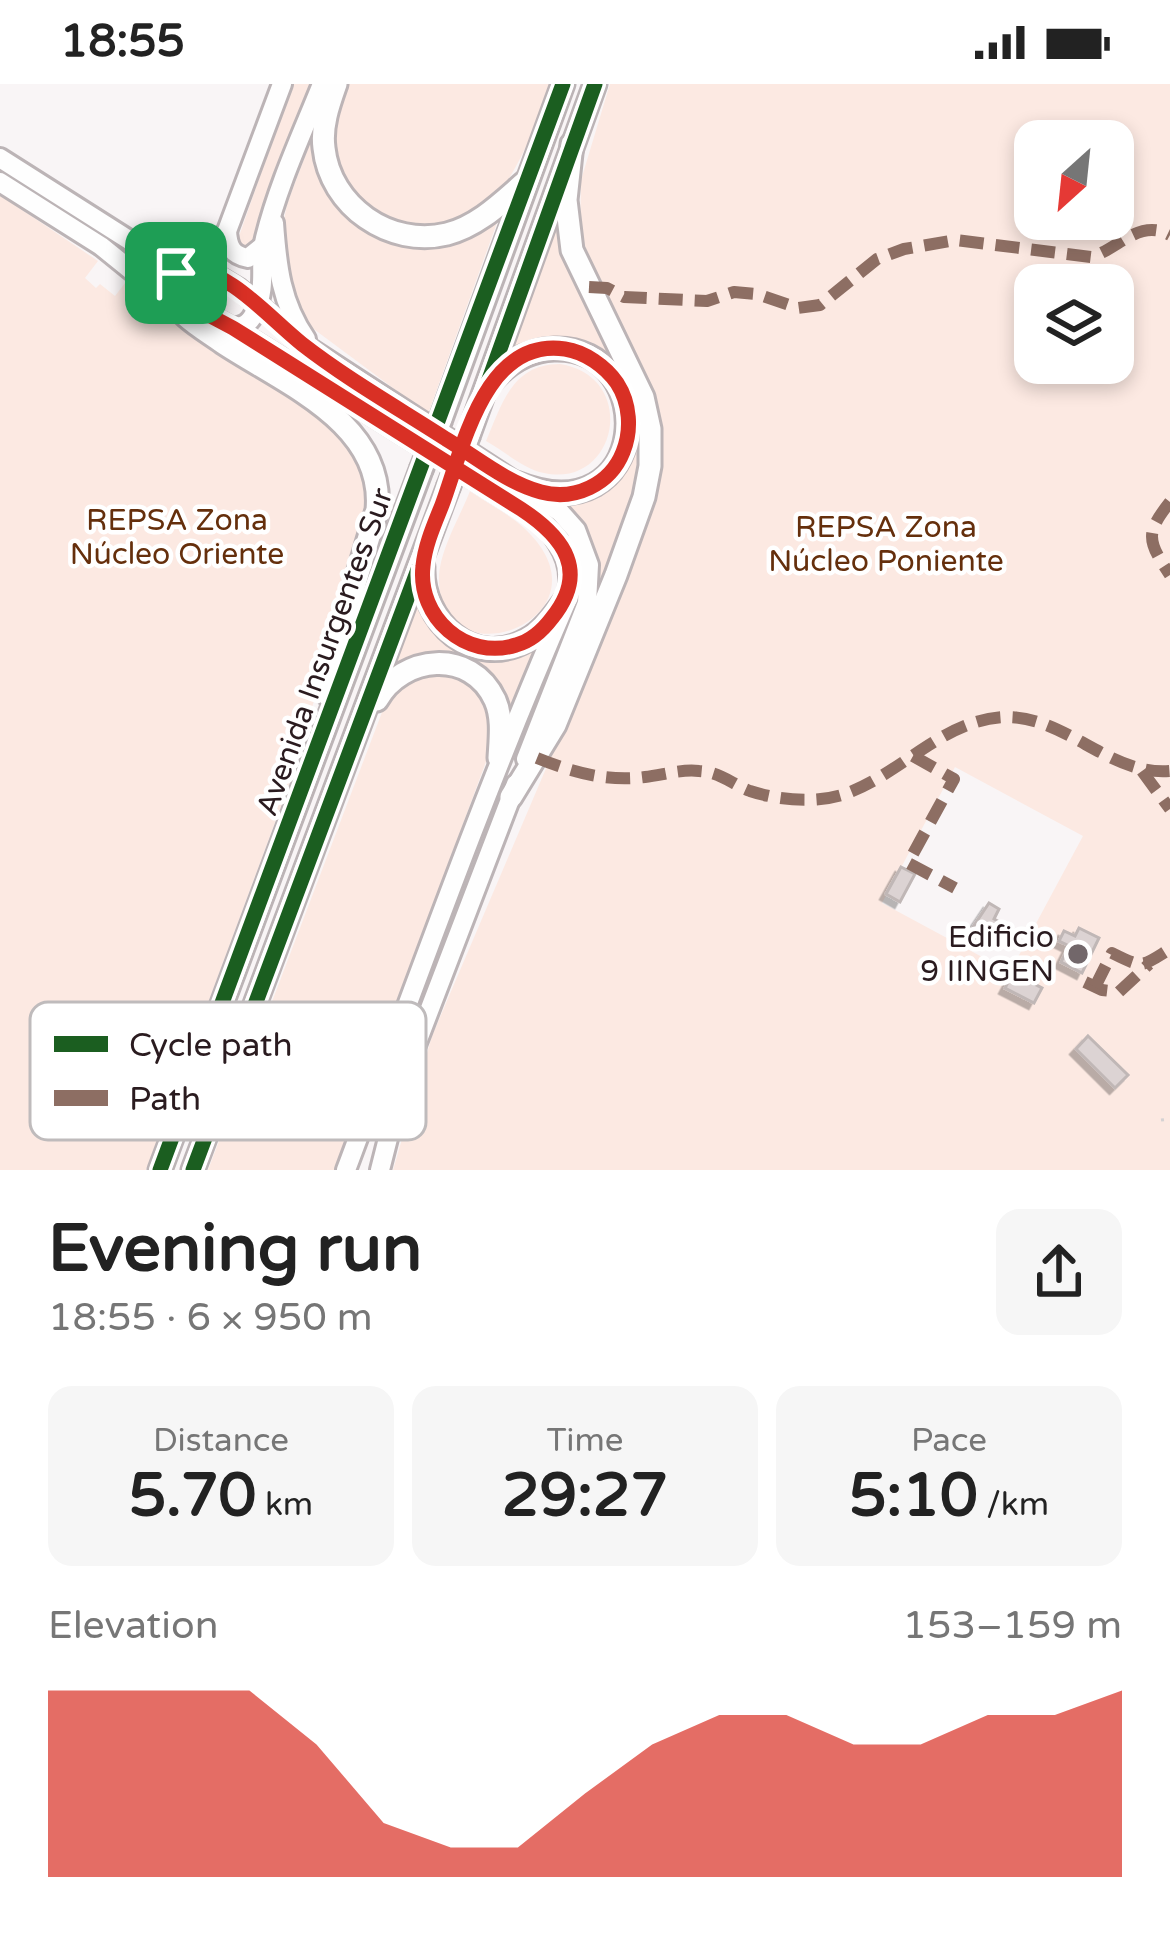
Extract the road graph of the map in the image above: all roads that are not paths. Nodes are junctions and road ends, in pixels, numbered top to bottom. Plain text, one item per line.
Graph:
1 (282, 84) edge
2 (322, 84) edge
3 (336, 84) edge
4 (563, 84) edge
5 (595, 84) edge
6 (572, 145) junction
7 (0, 158) edge
8 (528, 179) junction
9 (0, 182) edge
10 (273, 208) junction
11 (227, 231) junction
12 (263, 246) junction
13 (183, 265) junction
14 (169, 294) junction
15 (257, 305) junction
16 (233, 328) junction
17 (331, 363) junction
18 (486, 388) junction
19 (516, 483) junction
20 (427, 545) junction
21 (567, 598) junction
22 (330, 715) junction
23 (348, 753) junction
24 (499, 758) junction
25 (511, 797) junction
26 (223, 1002) edge
27 (255, 1002) edge
28 (410, 1002) edge
29 (426, 1021) edge
30 (171, 1140) edge
31 (204, 1140) edge
32 (357, 1140) edge
33 (388, 1140) edge
34 (160, 1170) edge
35 (193, 1170) edge
36 (346, 1170) edge
37 (380, 1170) edge

1 - 11 street
2 - 10 street
3 - 8 main road
4 - 8 main road, Avenida Insurgentes Sur
5 - 6 main road, Avenida Insurgentes Sur
6 - 18 main road, Avenida Insurgentes Sur
6 - 25 main road
7 - 13 street
8 - 22 main road, Avenida Insurgentes Sur, bridge
9 - 14 street
10 - 12 street
10 - 17 street
11 - 12 street
11 - 13 street
12 - 15 street
13 - 14 street
13 - 15 street
14 - 16 street
14 - 22 main road
15 - 16 street
15 - 17 street
16 - 21 street
17 - 19 street
18 - 19 main road
18 - 20 main road, Avenida Insurgentes Sur, bridge
19 - 25 street
20 - 21 main road
20 - 23 main road, Avenida Insurgentes Sur
21 - 24 street
22 - 26 main road, Avenida Insurgentes Sur
23 - 24 main road
23 - 27 main road, Avenida Insurgentes Sur
24 - 28 street
25 - 29 street
30 - 34 main road, Avenida Insurgentes Sur
31 - 35 main road, Avenida Insurgentes Sur
32 - 36 street
33 - 37 street

